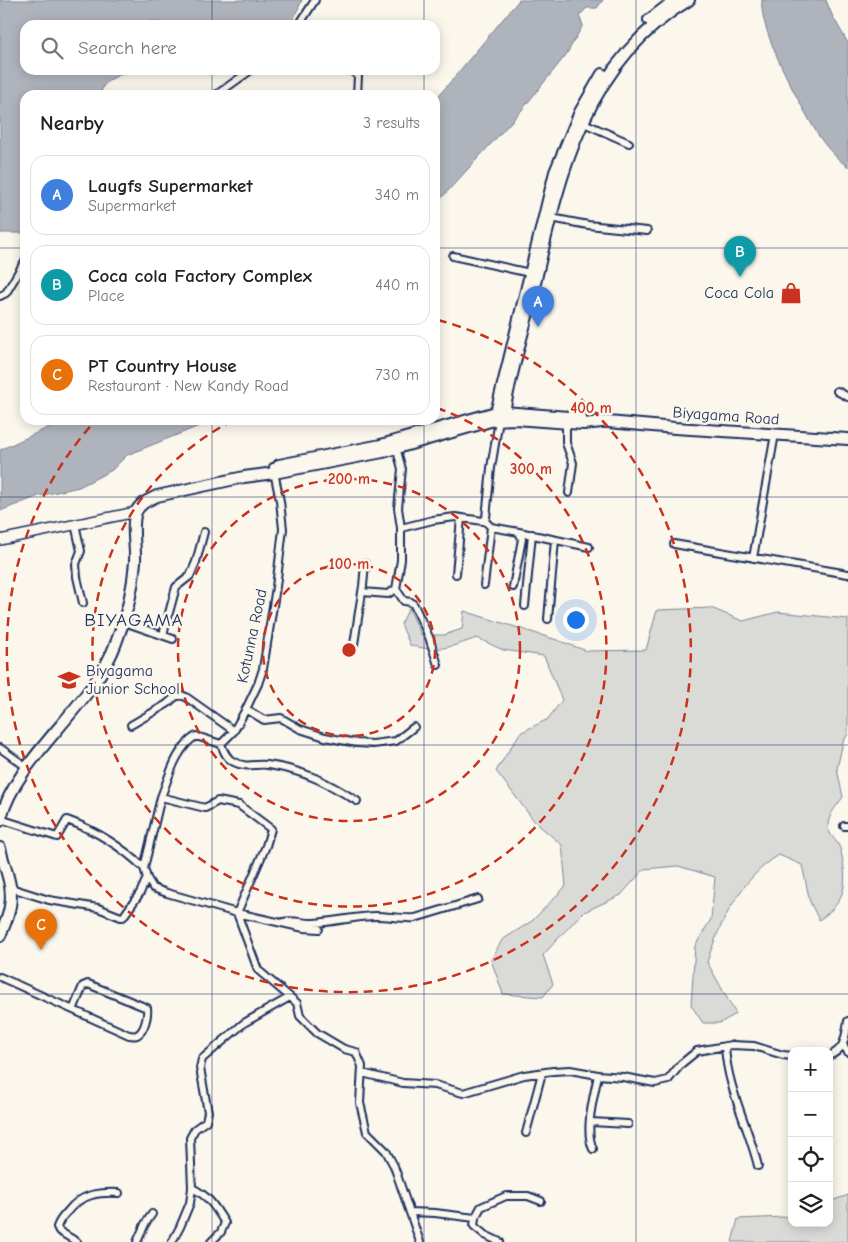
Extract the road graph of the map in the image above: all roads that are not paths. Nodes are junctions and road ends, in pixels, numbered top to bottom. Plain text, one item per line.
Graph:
1 (314, 0) edge
2 (674, 0) edge
3 (689, 0) edge
4 (304, 20) edge
5 (244, 75) edge
6 (357, 75) edge
7 (223, 90) edge
8 (357, 90) edge
9 (580, 121) junction
10 (629, 143) dead end
11 (551, 218) junction
12 (647, 231) dead end
13 (453, 256) dead end
14 (20, 269) edge
15 (533, 274) junction
16 (0, 296) edge
17 (837, 391) dead end
18 (848, 397) edge
19 (499, 417) junction
20 (602, 422) junction
21 (566, 424) junction
22 (775, 434) junction
23 (848, 439) edge
24 (396, 445) junction
25 (274, 470) junction
26 (569, 493) dead end
27 (136, 512) junction
28 (461, 518) junction
29 (484, 520) junction
30 (75, 524) junction
31 (401, 528) junction
32 (491, 528) junction
33 (204, 532) dead end
34 (519, 532) junction
35 (532, 534) junction
36 (0, 540) edge
37 (556, 540) junction
38 (674, 544) dead end
39 (589, 547) dead end
40 (753, 558) junction
41 (365, 564) dead end
42 (456, 574) dead end
43 (848, 574) edge
44 (484, 585) dead end
45 (513, 587) dead end
46 (396, 589) junction
47 (362, 592) junction
48 (83, 603) dead end
49 (525, 606) dead end
50 (548, 618) dead end
51 (124, 622) junction
52 (163, 635) junction
53 (173, 639) dead end
54 (354, 644) dead end
55 (438, 665) dead end
56 (246, 709) junction
57 (131, 725) dead end
58 (414, 727) dead end
59 (234, 731) junction
60 (221, 744) junction
61 (0, 748) edge
62 (28, 768) junction
63 (161, 797) junction
64 (358, 801) dead end
65 (0, 820) edge
66 (0, 848) edge
67 (144, 868) junction
68 (147, 878) junction
69 (11, 888) junction
70 (478, 899) dead end
71 (237, 913) junction
72 (282, 923) junction
73 (319, 929) dead end
74 (0, 936) edge
75 (0, 977) edge
76 (290, 998) junction
77 (73, 1010) junction
78 (848, 1021) edge
79 (847, 1037) edge
80 (843, 1045) junction
81 (725, 1046) junction
82 (848, 1052) edge
83 (833, 1054) edge
84 (788, 1056) edge
85 (362, 1073) junction
86 (542, 1073) junction
87 (598, 1075) junction
88 (591, 1122) junction
89 (628, 1124) dead end
90 (526, 1133) dead end
91 (593, 1149) dead end
92 (758, 1166) dead end
93 (192, 1188) junction
94 (119, 1193) dead end
95 (541, 1201) dead end
96 (410, 1212) junction
97 (152, 1214) dead end
98 (474, 1218) junction
99 (78, 1242) edge
100 (137, 1242) edge
101 (172, 1242) edge
102 (211, 1242) edge
103 (420, 1242) edge
104 (500, 1242) edge

1 - 4 street
2 - 9 main road
3 - 9 main road
5 - 7 street
6 - 8 street
9 - 10 street
9 - 11 main road
9 - 15 main road
11 - 12 street
11 - 15 main road
13 - 15 street
14 - 16 street
15 - 19 main road
17 - 18 street
19 - 20 main road, Biyagama Road
19 - 21 main road, Biyagama Road
19 - 24 main road
19 - 29 street
20 - 21 main road, Biyagama Road
20 - 22 main road, Biyagama Road
21 - 26 street
22 - 23 main road, Biyagama Road
22 - 40 street
24 - 25 main road
24 - 31 street
25 - 27 main road
25 - 56 street, Kotunna Road
27 - 30 main road
27 - 51 main road
28 - 29 street
28 - 31 street
28 - 42 street
29 - 32 street
30 - 36 main road
30 - 48 street
31 - 46 street
32 - 34 street
32 - 44 street
33 - 52 street
34 - 35 street
34 - 45 street
35 - 37 street
35 - 49 street
37 - 39 street
37 - 50 street
38 - 40 street
40 - 43 street
41 - 47 street
46 - 47 street
46 - 55 street
47 - 54 street
51 - 52 street
51 - 62 main road
52 - 53 street
56 - 58 street
56 - 59 street, Kotunna Road
57 - 59 street
59 - 60 street, Kotunna Road
60 - 63 street
60 - 64 street
61 - 62 street
62 - 65 main road
63 - 67 street
63 - 71 street
65 - 67 street
66 - 69 main road
67 - 68 street
68 - 69 street
68 - 71 street
69 - 74 main road
70 - 72 street
71 - 72 street
71 - 76 street
72 - 73 street
75 - 77 street
76 - 85 street
76 - 93 street
77 - 77 street
78 - 79 street
79 - 80 street
80 - 82 street
80 - 83 street
81 - 84 street
81 - 87 street
81 - 92 street
85 - 86 street
85 - 96 street
86 - 87 street
86 - 90 street
87 - 88 street
88 - 89 street
88 - 91 street
93 - 101 street
93 - 102 street
94 - 99 street
95 - 98 street
96 - 98 street
96 - 103 street
97 - 100 street
98 - 104 street

